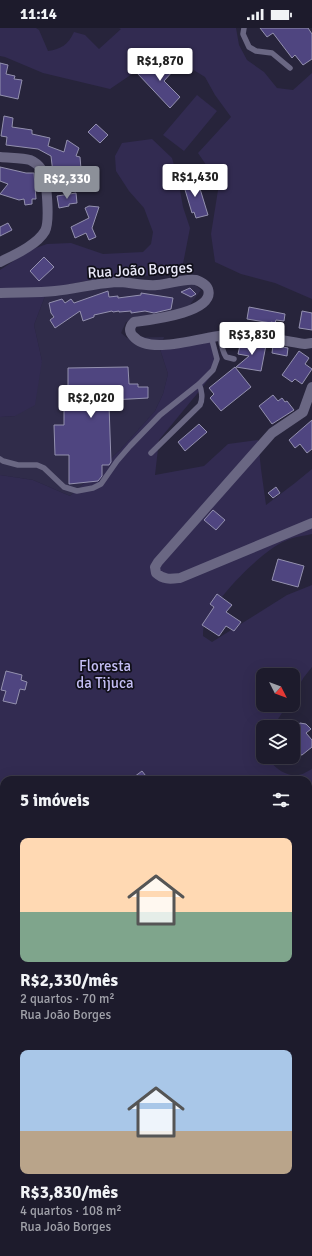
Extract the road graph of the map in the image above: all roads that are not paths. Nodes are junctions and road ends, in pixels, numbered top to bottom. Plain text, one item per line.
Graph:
1 (244, 28) edge
2 (290, 68) dead end
3 (0, 157) edge
4 (0, 262) edge
5 (0, 293) edge
6 (216, 336) junction
7 (312, 343) edge
8 (234, 358) dead end
9 (199, 384) junction
10 (312, 387) edge
11 (151, 453) dead end
12 (0, 459) edge
13 (312, 523) edge

1 - 2 lane
3 - 4 street
5 - 6 street, Rua João Borges
6 - 7 street, Rua João Borges
6 - 8 lane
6 - 9 lane
9 - 11 lane
9 - 12 lane
10 - 13 street

